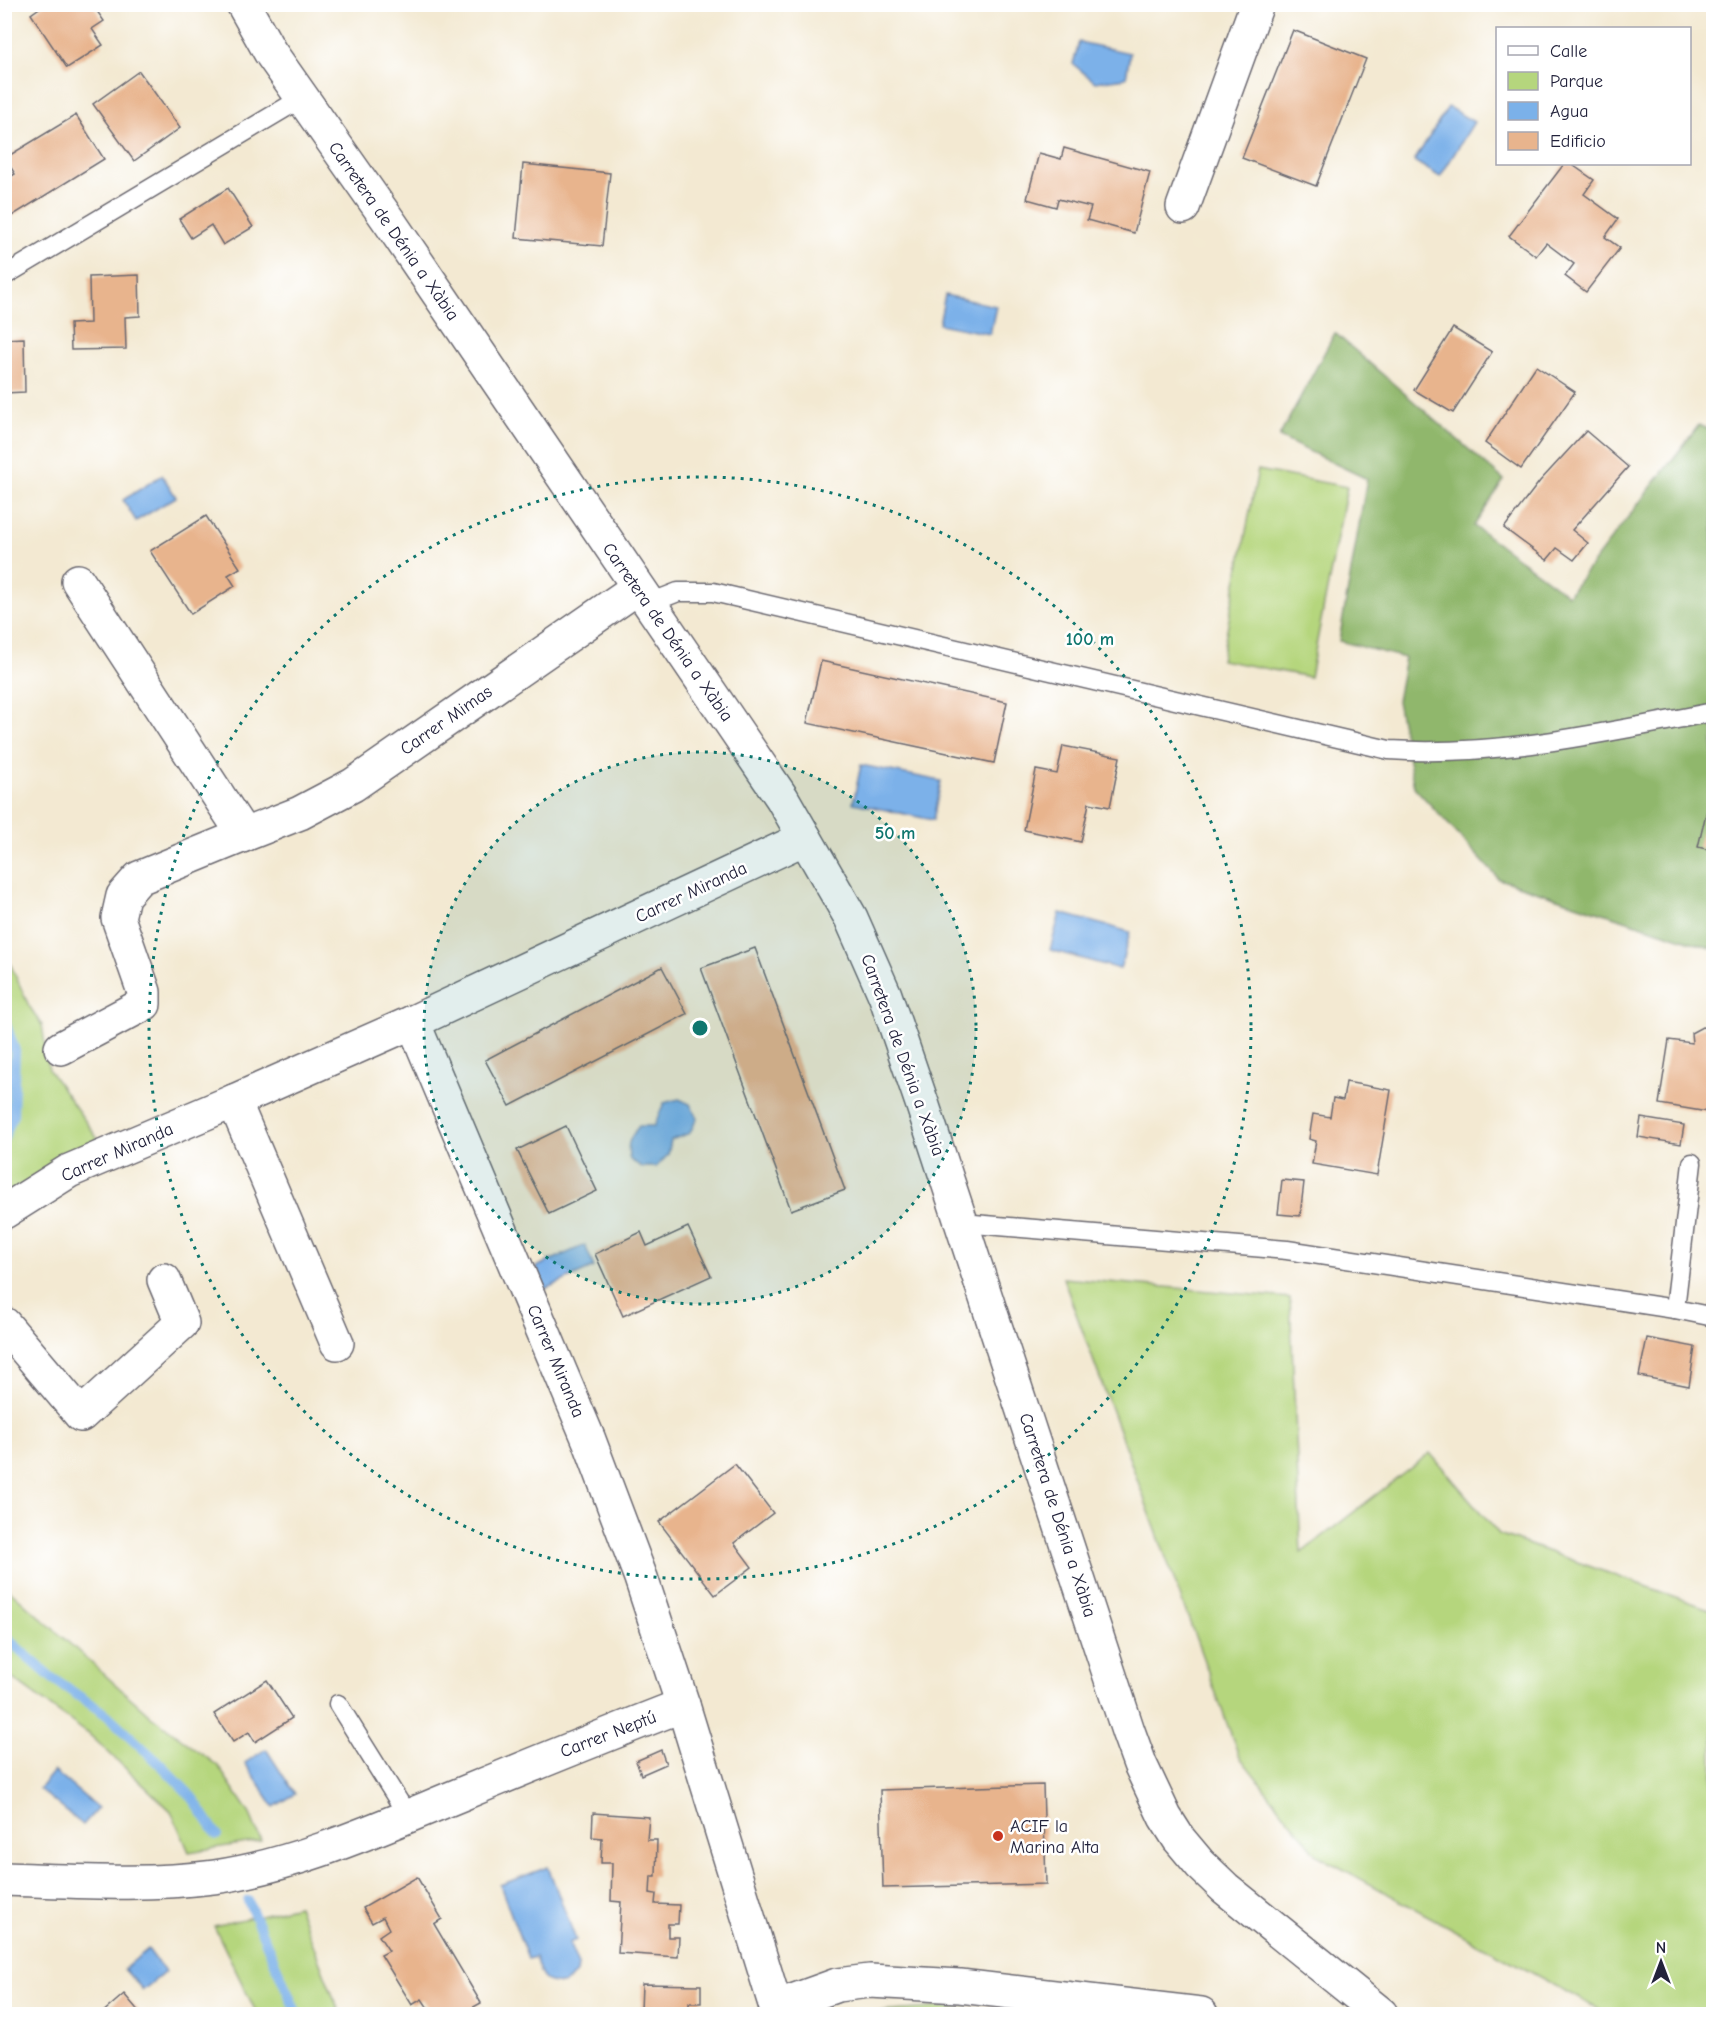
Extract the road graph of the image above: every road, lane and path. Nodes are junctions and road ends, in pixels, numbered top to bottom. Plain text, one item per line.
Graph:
1 (243, 4) edge
2 (1257, 4) edge
3 (302, 98) junction
4 (1183, 207) dead end
5 (4, 276) edge
6 (78, 580) dead end
7 (644, 596) junction
8 (1713, 712) edge
9 (244, 835) junction
10 (805, 838) junction
11 (413, 1022) junction
12 (62, 1047) dead end
13 (234, 1101) junction
14 (1692, 1163) dead end
15 (4, 1212) edge
16 (962, 1222) junction
17 (164, 1280) dead end
18 (1675, 1309) junction
19 (1713, 1317) edge
20 (4, 1324) edge
21 (337, 1343) dead end
22 (338, 1704) dead end
23 (683, 1705) junction
24 (408, 1816) junction
25 (4, 1879) edge
26 (777, 2011) edge
27 (1201, 2014) edge
28 (1381, 2014) edge

1 - 3 street, Carretera de Dénia a Xàbia
2 - 4 street
3 - 5 lane
3 - 7 street, Carretera de Dénia a Xàbia
6 - 9 street
7 - 8 lane
7 - 9 street, Carrer Mimas
7 - 10 street, Carretera de Dénia a Xàbia
9 - 12 street, Carrer Mimas
10 - 11 street, Carrer Miranda
10 - 16 street, Carretera de Dénia a Xàbia
11 - 13 street, Carrer Miranda
11 - 23 street, Carrer Miranda
13 - 15 street, Carrer Miranda
13 - 21 street
14 - 18 lane
16 - 18 lane
16 - 28 street, Carretera de Dénia a Xàbia
17 - 20 street
18 - 19 lane
22 - 24 lane
23 - 24 street, Carrer Neptú
23 - 26 street
24 - 25 street, Carrer Neptú
26 - 27 street

